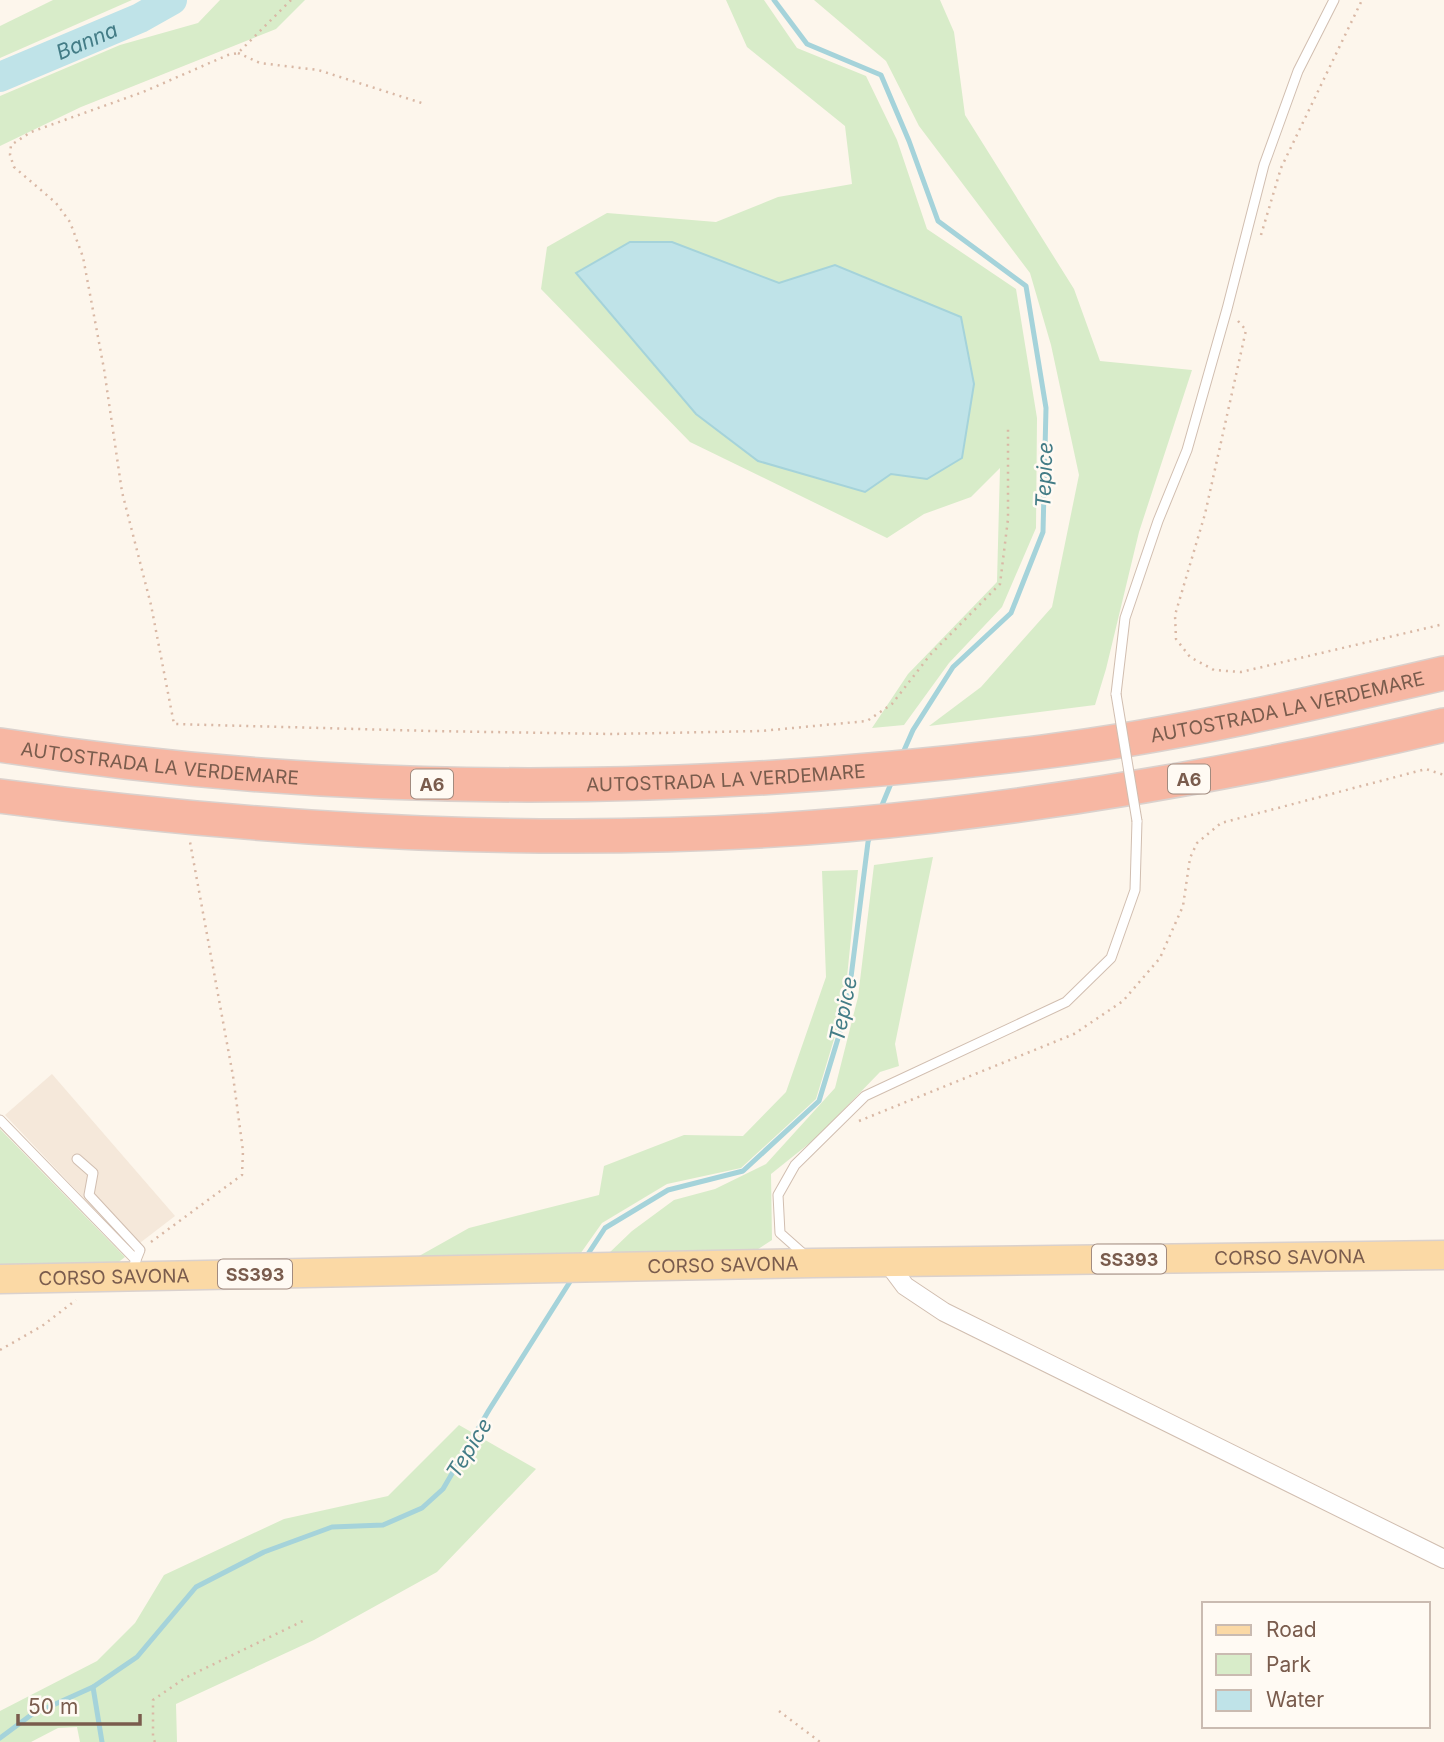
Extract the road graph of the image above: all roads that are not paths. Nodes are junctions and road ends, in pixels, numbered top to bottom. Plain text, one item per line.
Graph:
1 (1334, 0) edge
2 (1444, 673) edge
3 (1444, 725) edge
4 (0, 745) edge
5 (0, 796) edge
6 (0, 1120) edge
7 (78, 1159) dead end
8 (1444, 1255) edge
9 (135, 1262) junction
10 (887, 1262) junction
11 (814, 1263) junction
12 (0, 1279) edge
13 (1444, 1559) edge

1 - 11 lane, bridge
2 - 4 highway, AUTOSTRADA LA VERDEMARE / A6
3 - 5 highway, A6
6 - 9 lane
7 - 9 lane
8 - 10 main road, CORSO SAVONA / SS393
9 - 11 main road, CORSO SAVONA / SS393
9 - 12 main road, CORSO SAVONA / SS393
10 - 11 main road, CORSO SAVONA / SS393
10 - 13 street

